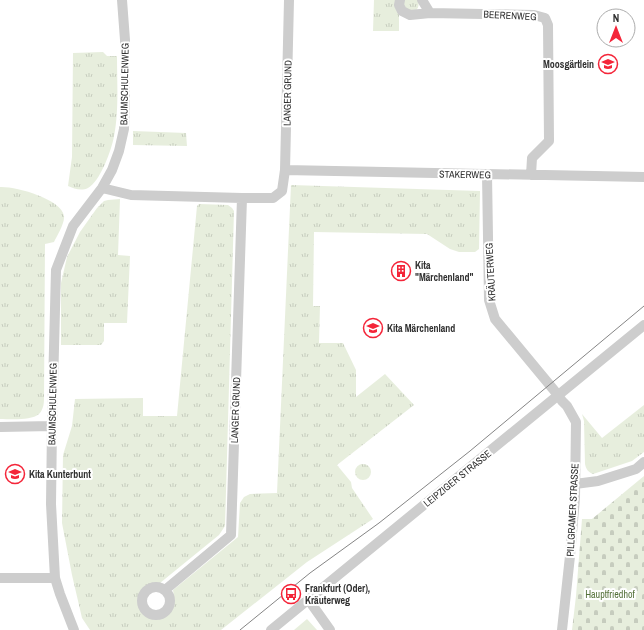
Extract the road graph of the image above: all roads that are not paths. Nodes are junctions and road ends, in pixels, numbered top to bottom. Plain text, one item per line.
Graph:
1 (122, 0) edge
2 (289, 0) edge
3 (400, 0) edge
4 (422, 0) edge
5 (430, 13) junction
6 (285, 170) junction
7 (487, 174) junction
8 (531, 175) junction
9 (644, 177) edge
10 (102, 188) junction
11 (242, 198) junction
12 (644, 325) edge
13 (558, 395) junction
14 (52, 426) junction
15 (0, 427) edge
16 (644, 462) edge
17 (574, 484) junction
18 (0, 578) edge
19 (55, 578) junction
20 (164, 590) dead end
21 (308, 600) junction
22 (74, 630) edge
23 (271, 630) edge
24 (330, 630) edge
25 (562, 630) edge

1 - 10 street, BAUMSCHULENWEG
2 - 6 street, LANGER GRUND
3 - 5 street, BEERENWEG
4 - 5 street
5 - 8 street, BEERENWEG
6 - 7 street, STAKERWEG
6 - 11 street, LANGER GRUND
7 - 8 street, STAKERWEG
7 - 13 street, KRÄUTERWEG
8 - 9 street, STAKERWEG
10 - 11 street, LANGER GRUND
10 - 14 street, BAUMSCHULENWEG
11 - 20 street, LANGER GRUND
12 - 13 street, LEIPZIGER STRASSE
13 - 17 street, PILLGRAMER STRASSE
13 - 21 street, LEIPZIGER STRASSE
14 - 15 street
14 - 19 street, BAUMSCHULENWEG
16 - 17 street
17 - 25 street, PILLGRAMER STRASSE
18 - 19 street
19 - 22 street, BAUMSCHULENWEG
21 - 23 street, LEIPZIGER STRASSE
21 - 24 street

